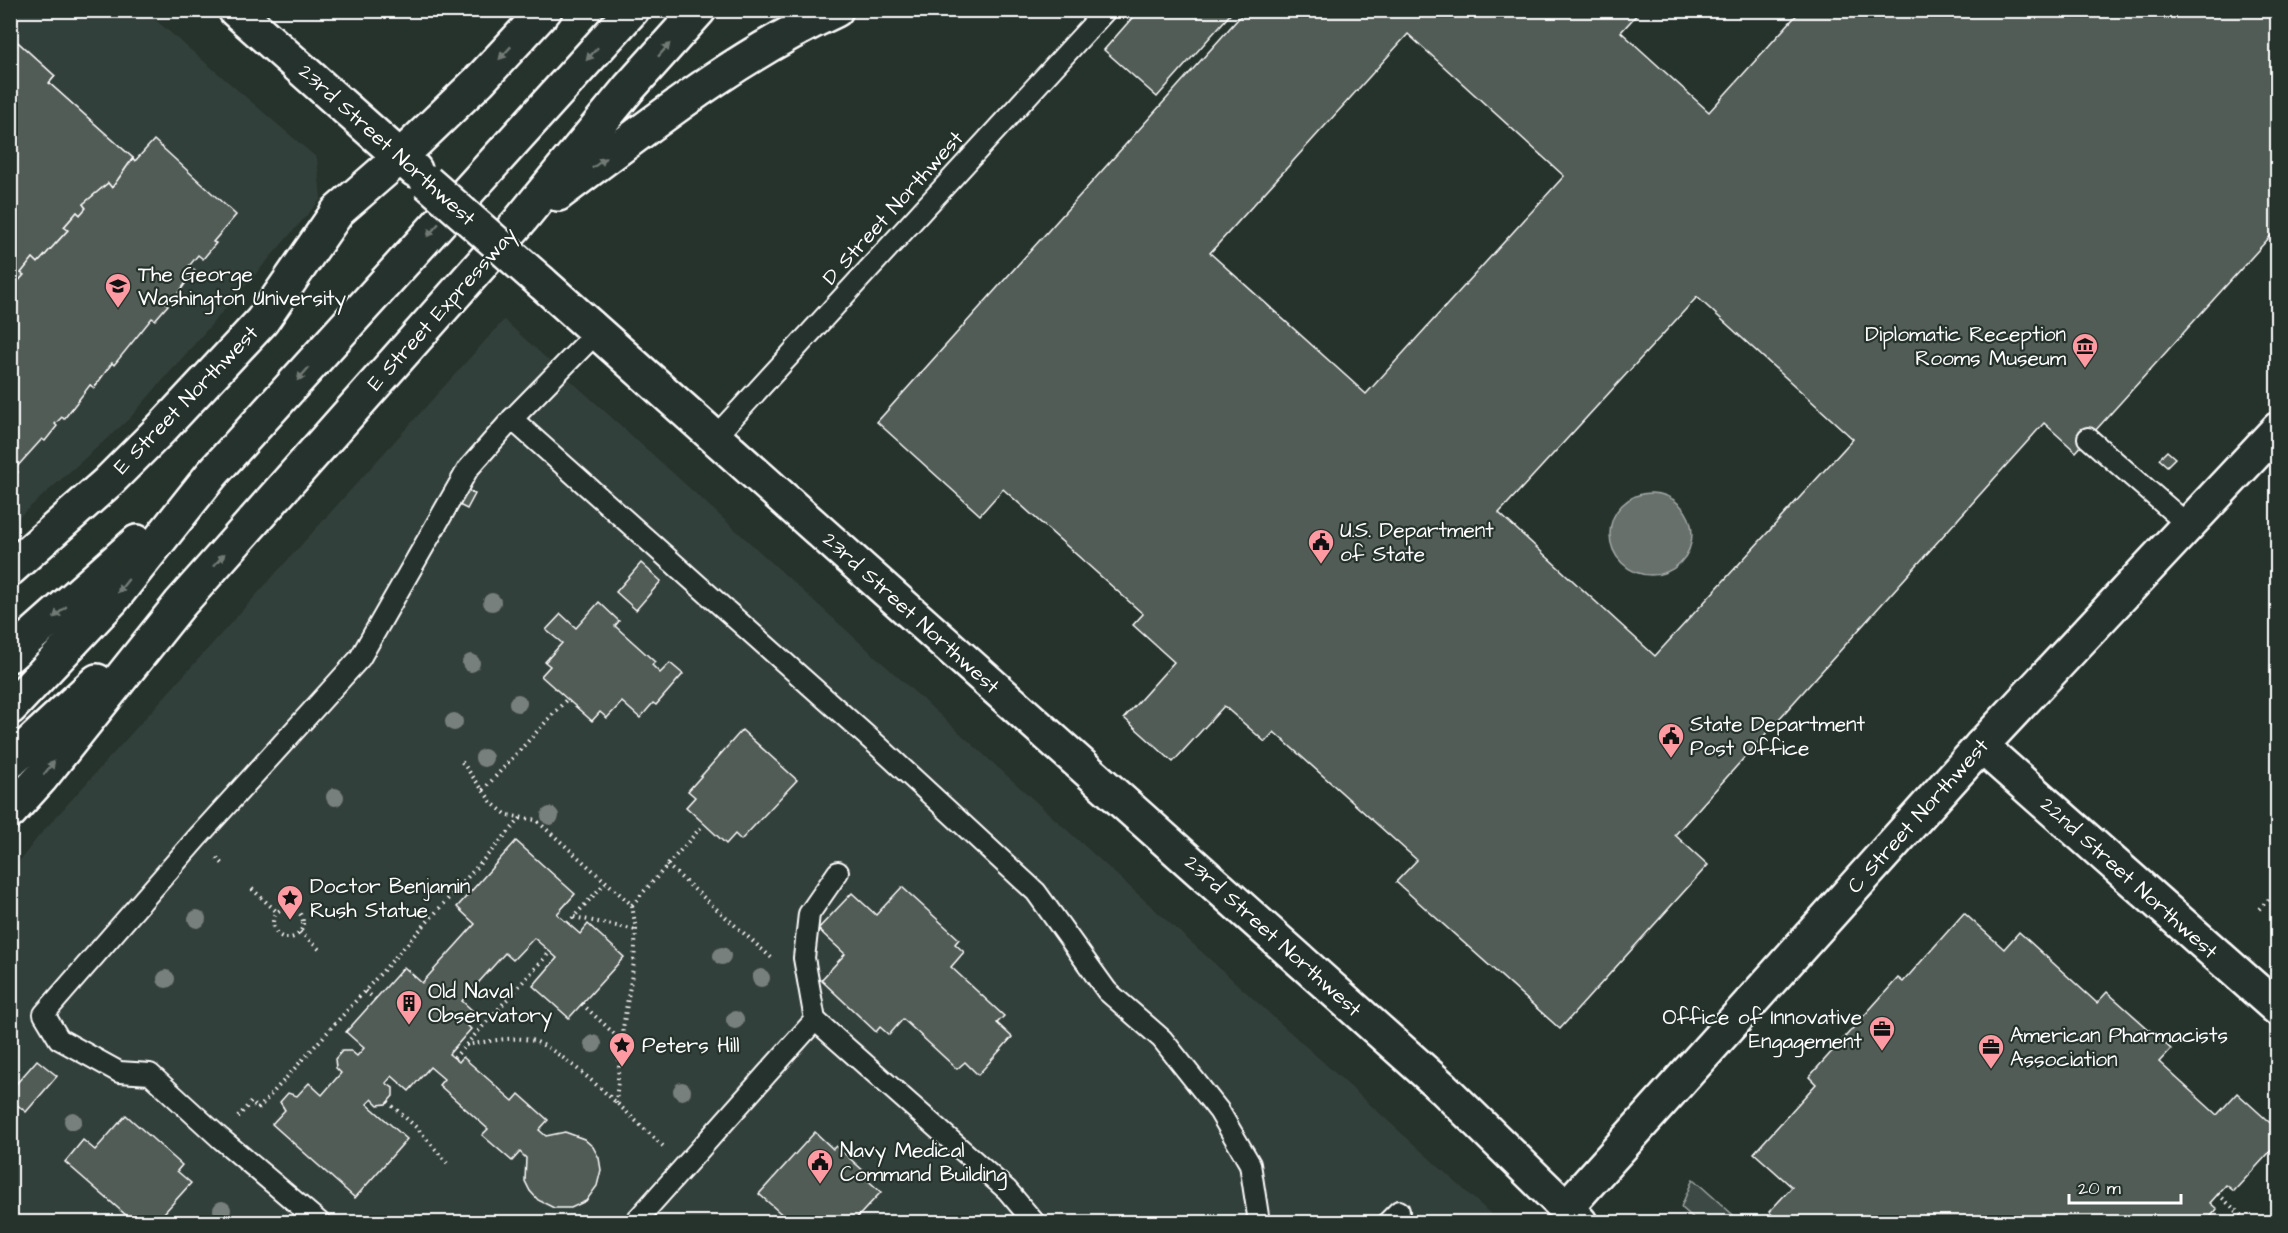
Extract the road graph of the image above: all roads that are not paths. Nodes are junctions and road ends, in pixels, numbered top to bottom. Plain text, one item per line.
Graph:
1 (235, 10) edge
2 (545, 10) edge
3 (632, 10) edge
4 (699, 10) edge
5 (836, 10) edge
6 (1106, 10) edge
7 (400, 157) junction
8 (518, 223) junction
9 (597, 332) junction
10 (512, 419) junction
11 (2277, 429) edge
12 (715, 438) junction
13 (2088, 438) dead end
14 (212, 474) junction
15 (2188, 525) junction
16 (10, 569) edge
17 (180, 604) junction
18 (10, 655) edge
19 (10, 708) edge
20 (1981, 746) junction
21 (10, 762) edge
22 (10, 812) edge
23 (838, 872) dead end
24 (2277, 1009) edge
25 (815, 1020) junction
26 (1572, 1216) edge
27 (319, 1222) edge
28 (635, 1222) edge
29 (1034, 1222) edge
30 (1259, 1222) edge

1 - 7 main road, 23rd Street Northwest
2 -> 7 main road, E Street Northwest
3 -> 14 main road
8 -> 4 main road, E Street Expressway
8 -> 5 main road
6 - 12 lane, D Street Northwest
7 - 9 main road, 23rd Street Northwest, bridge
7 - 16 main road, E Street Northwest
17 -> 8 main road, E Street Expressway
9 - 10 lane
9 - 12 main road, 23rd Street Northwest
10 - 27 lane
10 - 30 lane
11 - 15 main road, C Street Northwest
12 - 26 main road, 23rd Street Northwest
13 - 15 lane
14 -> 18 main road
14 -> 19 main road
15 - 20 main road, C Street Northwest
17 - 21 main road
22 -> 17 main road
20 - 24 main road, 22nd Street Northwest
20 - 26 main road, C Street Northwest
23 - 25 lane
25 - 28 lane
25 - 29 lane

